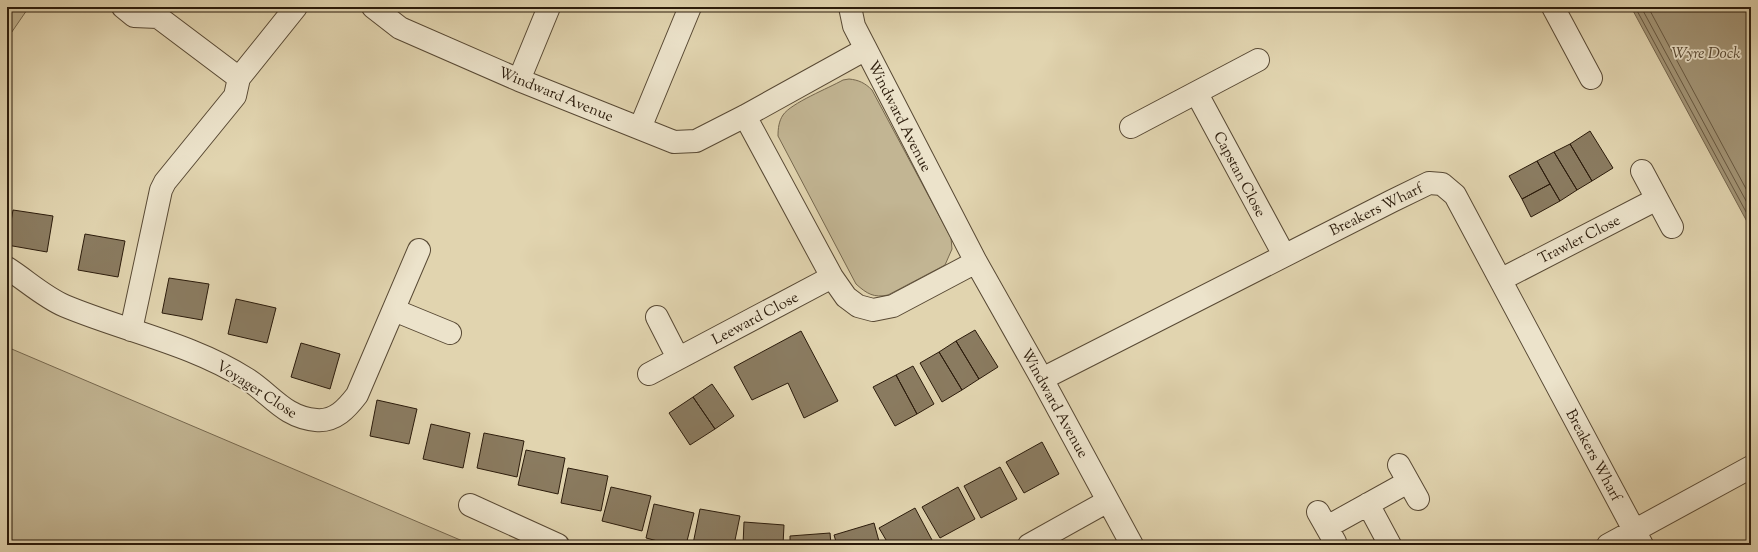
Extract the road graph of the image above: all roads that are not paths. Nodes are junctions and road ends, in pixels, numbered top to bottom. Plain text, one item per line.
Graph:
1 (123, 7) edge
2 (296, 7) edge
3 (373, 7) edge
4 (549, 7) edge
5 (690, 7) edge
6 (850, 7) edge
7 (1553, 7) edge
8 (866, 49) junction
9 (1258, 60) dead end
10 (239, 78) junction
11 (1592, 78) dead end
12 (520, 80) junction
13 (1197, 94) junction
14 (745, 116) junction
15 (1131, 127) dead end
16 (640, 128) junction
17 (1642, 171) dead end
18 (1656, 199) junction
19 (1672, 227) dead end
20 (419, 250) dead end
21 (1284, 255) junction
22 (976, 262) junction
23 (7, 268) edge
24 (832, 277) junction
25 (1502, 279) junction
26 (394, 310) junction
27 (656, 317) dead end
28 (132, 330) junction
29 (450, 333) dead end
30 (678, 358) junction
31 (649, 374) dead end
32 (1042, 379) junction
33 (1751, 467) edge
34 (1408, 482) dead end
35 (1108, 501) junction
36 (1368, 504) junction
37 (470, 505) dead end
38 (1327, 527) dead end
39 (1638, 538) edge
40 (1043, 542) edge
41 (558, 545) edge
42 (1132, 545) edge
43 (1390, 545) edge
44 (1608, 545) edge

1 - 10 street
2 - 10 street
3 - 12 street, Windward Avenue
4 - 12 street
5 - 16 street
6 - 8 street
7 - 11 street
8 - 14 street, Windward Avenue
8 - 22 street, Windward Avenue
9 - 13 street
10 - 28 street
12 - 16 street, Windward Avenue
13 - 15 street
13 - 21 street, Capstan Close
14 - 16 street, Windward Avenue
14 - 24 street
17 - 18 street
18 - 19 street
18 - 25 street, Trawler Close
20 - 26 street, Voyager Close
21 - 25 street, Breakers Wharf
21 - 32 street, Breakers Wharf
22 - 24 street
22 - 32 street, Windward Avenue
23 - 28 street, Voyager Close
24 - 30 street, Leeward Close
25 - 39 street, Breakers Wharf
26 - 28 street, Voyager Close
26 - 29 street
27 - 30 street
30 - 31 street, Leeward Close
32 - 35 street, Windward Avenue
33 - 39 street
34 - 36 street
35 - 40 street
35 - 42 street, Windward Avenue
36 - 38 street
36 - 43 street
37 - 41 street
39 - 44 street

